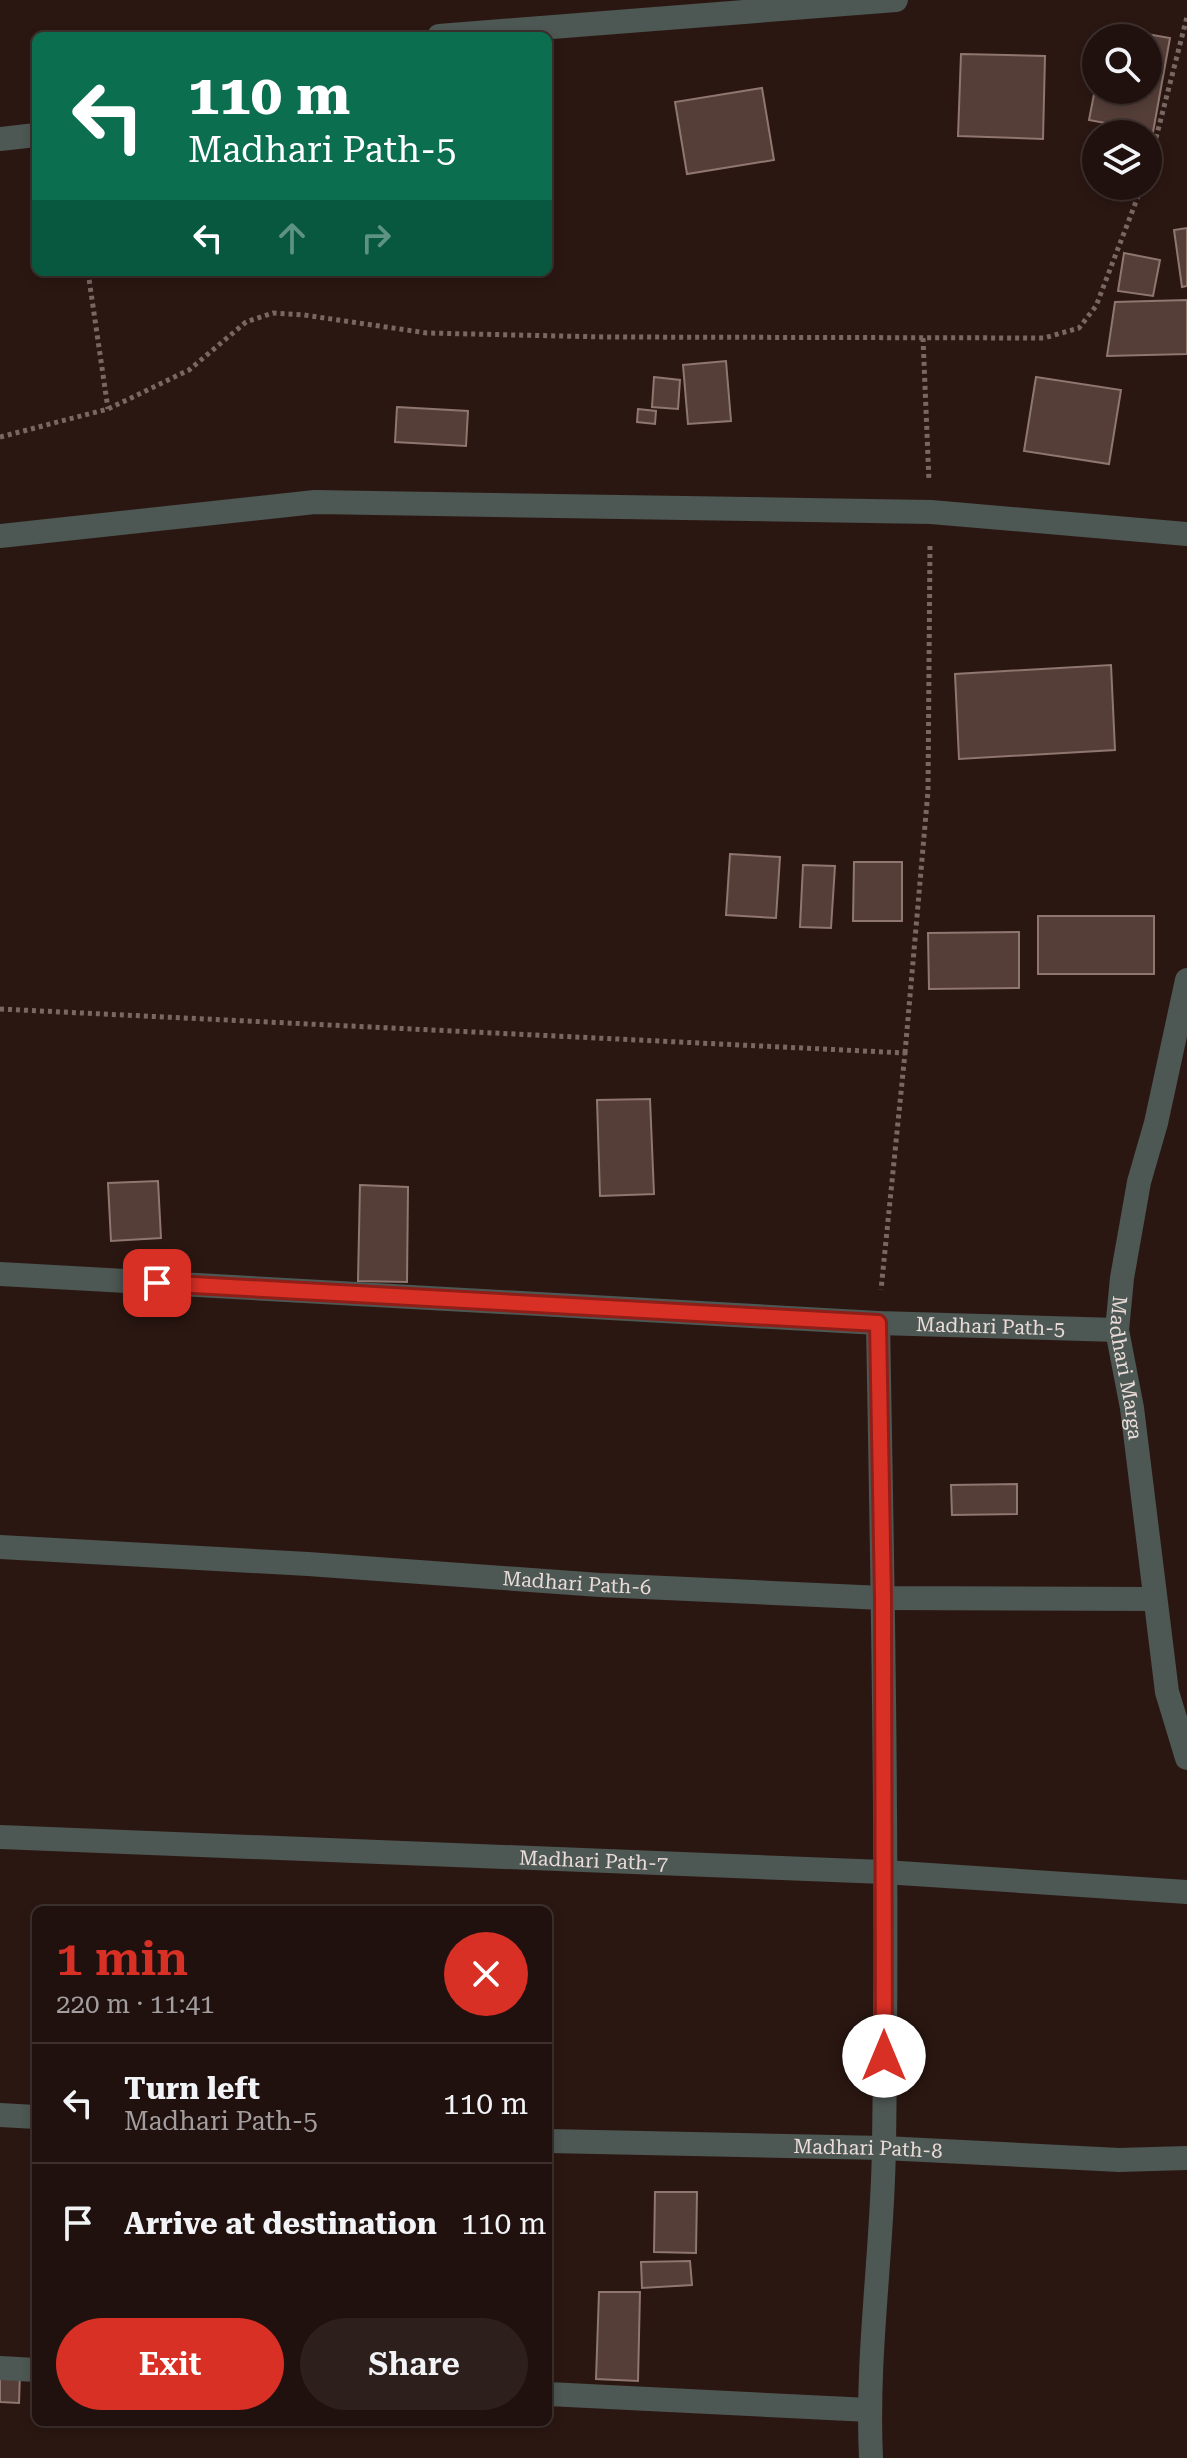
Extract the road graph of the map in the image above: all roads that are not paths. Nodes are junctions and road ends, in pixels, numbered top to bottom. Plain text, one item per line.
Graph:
1 (896, 0) edge
2 (490, 32) edge
3 (32, 135) edge
4 (0, 139) edge
5 (1187, 534) edge
6 (0, 536) edge
7 (1187, 980) edge
8 (0, 1274) edge
9 (878, 1323) junction
10 (1117, 1330) junction
11 (0, 1547) edge
12 (883, 1598) junction
13 (1154, 1599) junction
14 (1187, 1758) edge
15 (0, 1837) edge
16 (884, 1872) junction
17 (1187, 1892) edge
18 (0, 2115) edge
19 (32, 2117) edge
20 (552, 2141) edge
21 (884, 2148) junction
22 (1187, 2158) edge
23 (0, 2368) edge
24 (32, 2370) edge
25 (552, 2394) edge
26 (869, 2410) junction
27 (871, 2458) edge

1 - 2 street
3 - 4 street
5 - 6 street
7 - 10 street, Madhari Marga
8 - 9 street, Madhari Path-5
9 - 10 street, Madhari Path-5
9 - 12 street
10 - 13 street, Madhari Marga
11 - 12 street, Madhari Path-6
12 - 13 street, Madhari Path-6
12 - 16 street
13 - 14 street, Madhari Marga
15 - 16 street, Madhari Path-7
16 - 17 street, Madhari Path-7
16 - 21 street
18 - 19 street
20 - 21 street, Madhari Path-8
21 - 22 street, Madhari Path-8
21 - 26 street
23 - 24 street
25 - 26 street
26 - 27 street

